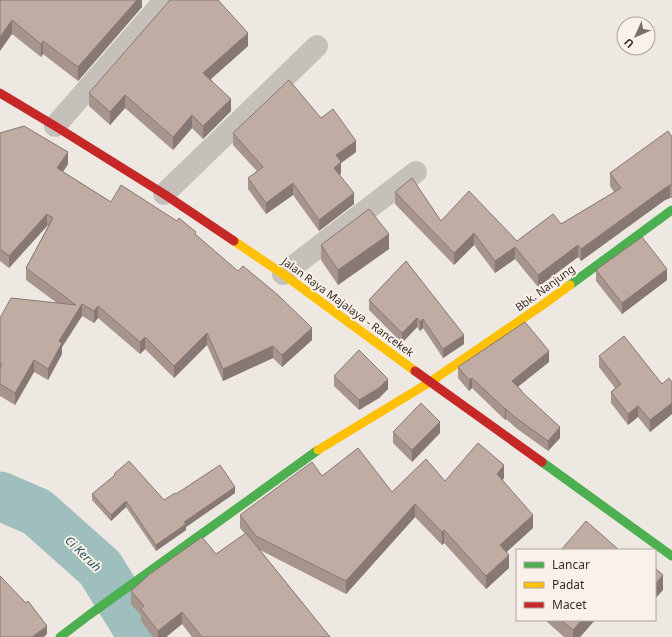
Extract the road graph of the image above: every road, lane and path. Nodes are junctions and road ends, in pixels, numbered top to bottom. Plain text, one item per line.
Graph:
1 (165, 0) edge
2 (316, 46) dead end
3 (0, 94) edge
4 (55, 126) junction
5 (416, 172) dead end
6 (164, 194) junction
7 (672, 210) edge
8 (283, 274) junction
9 (430, 382) junction
10 (672, 556) edge
11 (60, 637) edge

1 - 4 street
2 - 6 street
3 - 4 main road, Jalan Raya Majalaya - Rancekek
4 - 6 main road, Jalan Raya Majalaya - Rancekek
5 - 8 street
6 - 8 main road, Jalan Raya Majalaya - Rancekek
7 - 9 main road, Bbk. Nanjung
8 - 9 main road, Jalan Raya Majalaya - Rancekek
9 - 10 main road, Jalan Raya Majalaya - Rancekek
9 - 11 main road, Bbk. Nanjung

